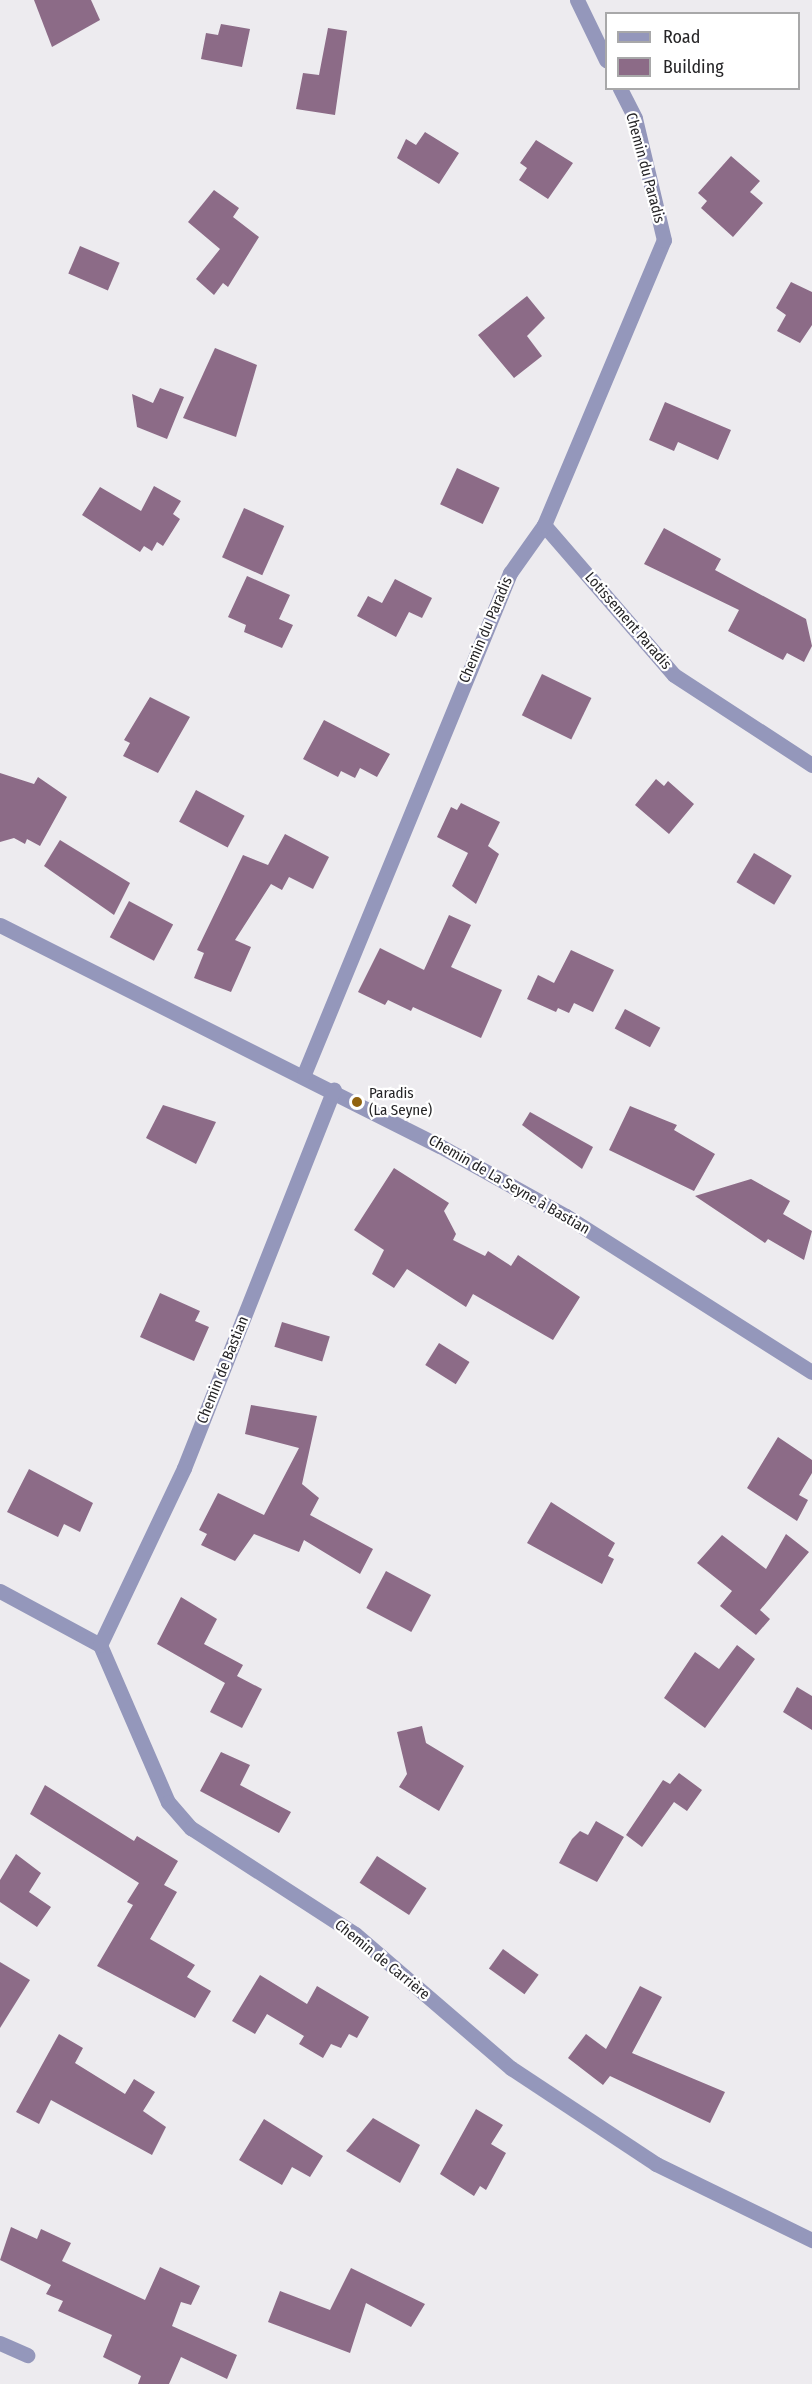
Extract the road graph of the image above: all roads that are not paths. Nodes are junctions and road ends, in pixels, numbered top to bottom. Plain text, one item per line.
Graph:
1 (577, 0) edge
2 (605, 58) edge
3 (621, 90) edge
4 (544, 525) junction
5 (812, 765) edge
6 (0, 925) edge
7 (304, 1074) junction
8 (334, 1090) junction
9 (812, 1372) edge
10 (0, 1591) edge
11 (100, 1645) junction
12 (812, 2240) edge
13 (0, 2343) edge
14 (27, 2355) dead end

1 - 2 street
3 - 4 street, Chemin du Paradis
4 - 5 street, Lotissement Paradis
4 - 7 street, Chemin du Paradis
6 - 7 street, Chemin de La Seyne à Bastian
7 - 8 street, Chemin de La Seyne à Bastian
8 - 9 street, Chemin de La Seyne à Bastian
8 - 11 street, Chemin de Bastian
10 - 11 street
11 - 12 street, Chemin de Carrière
13 - 14 street

